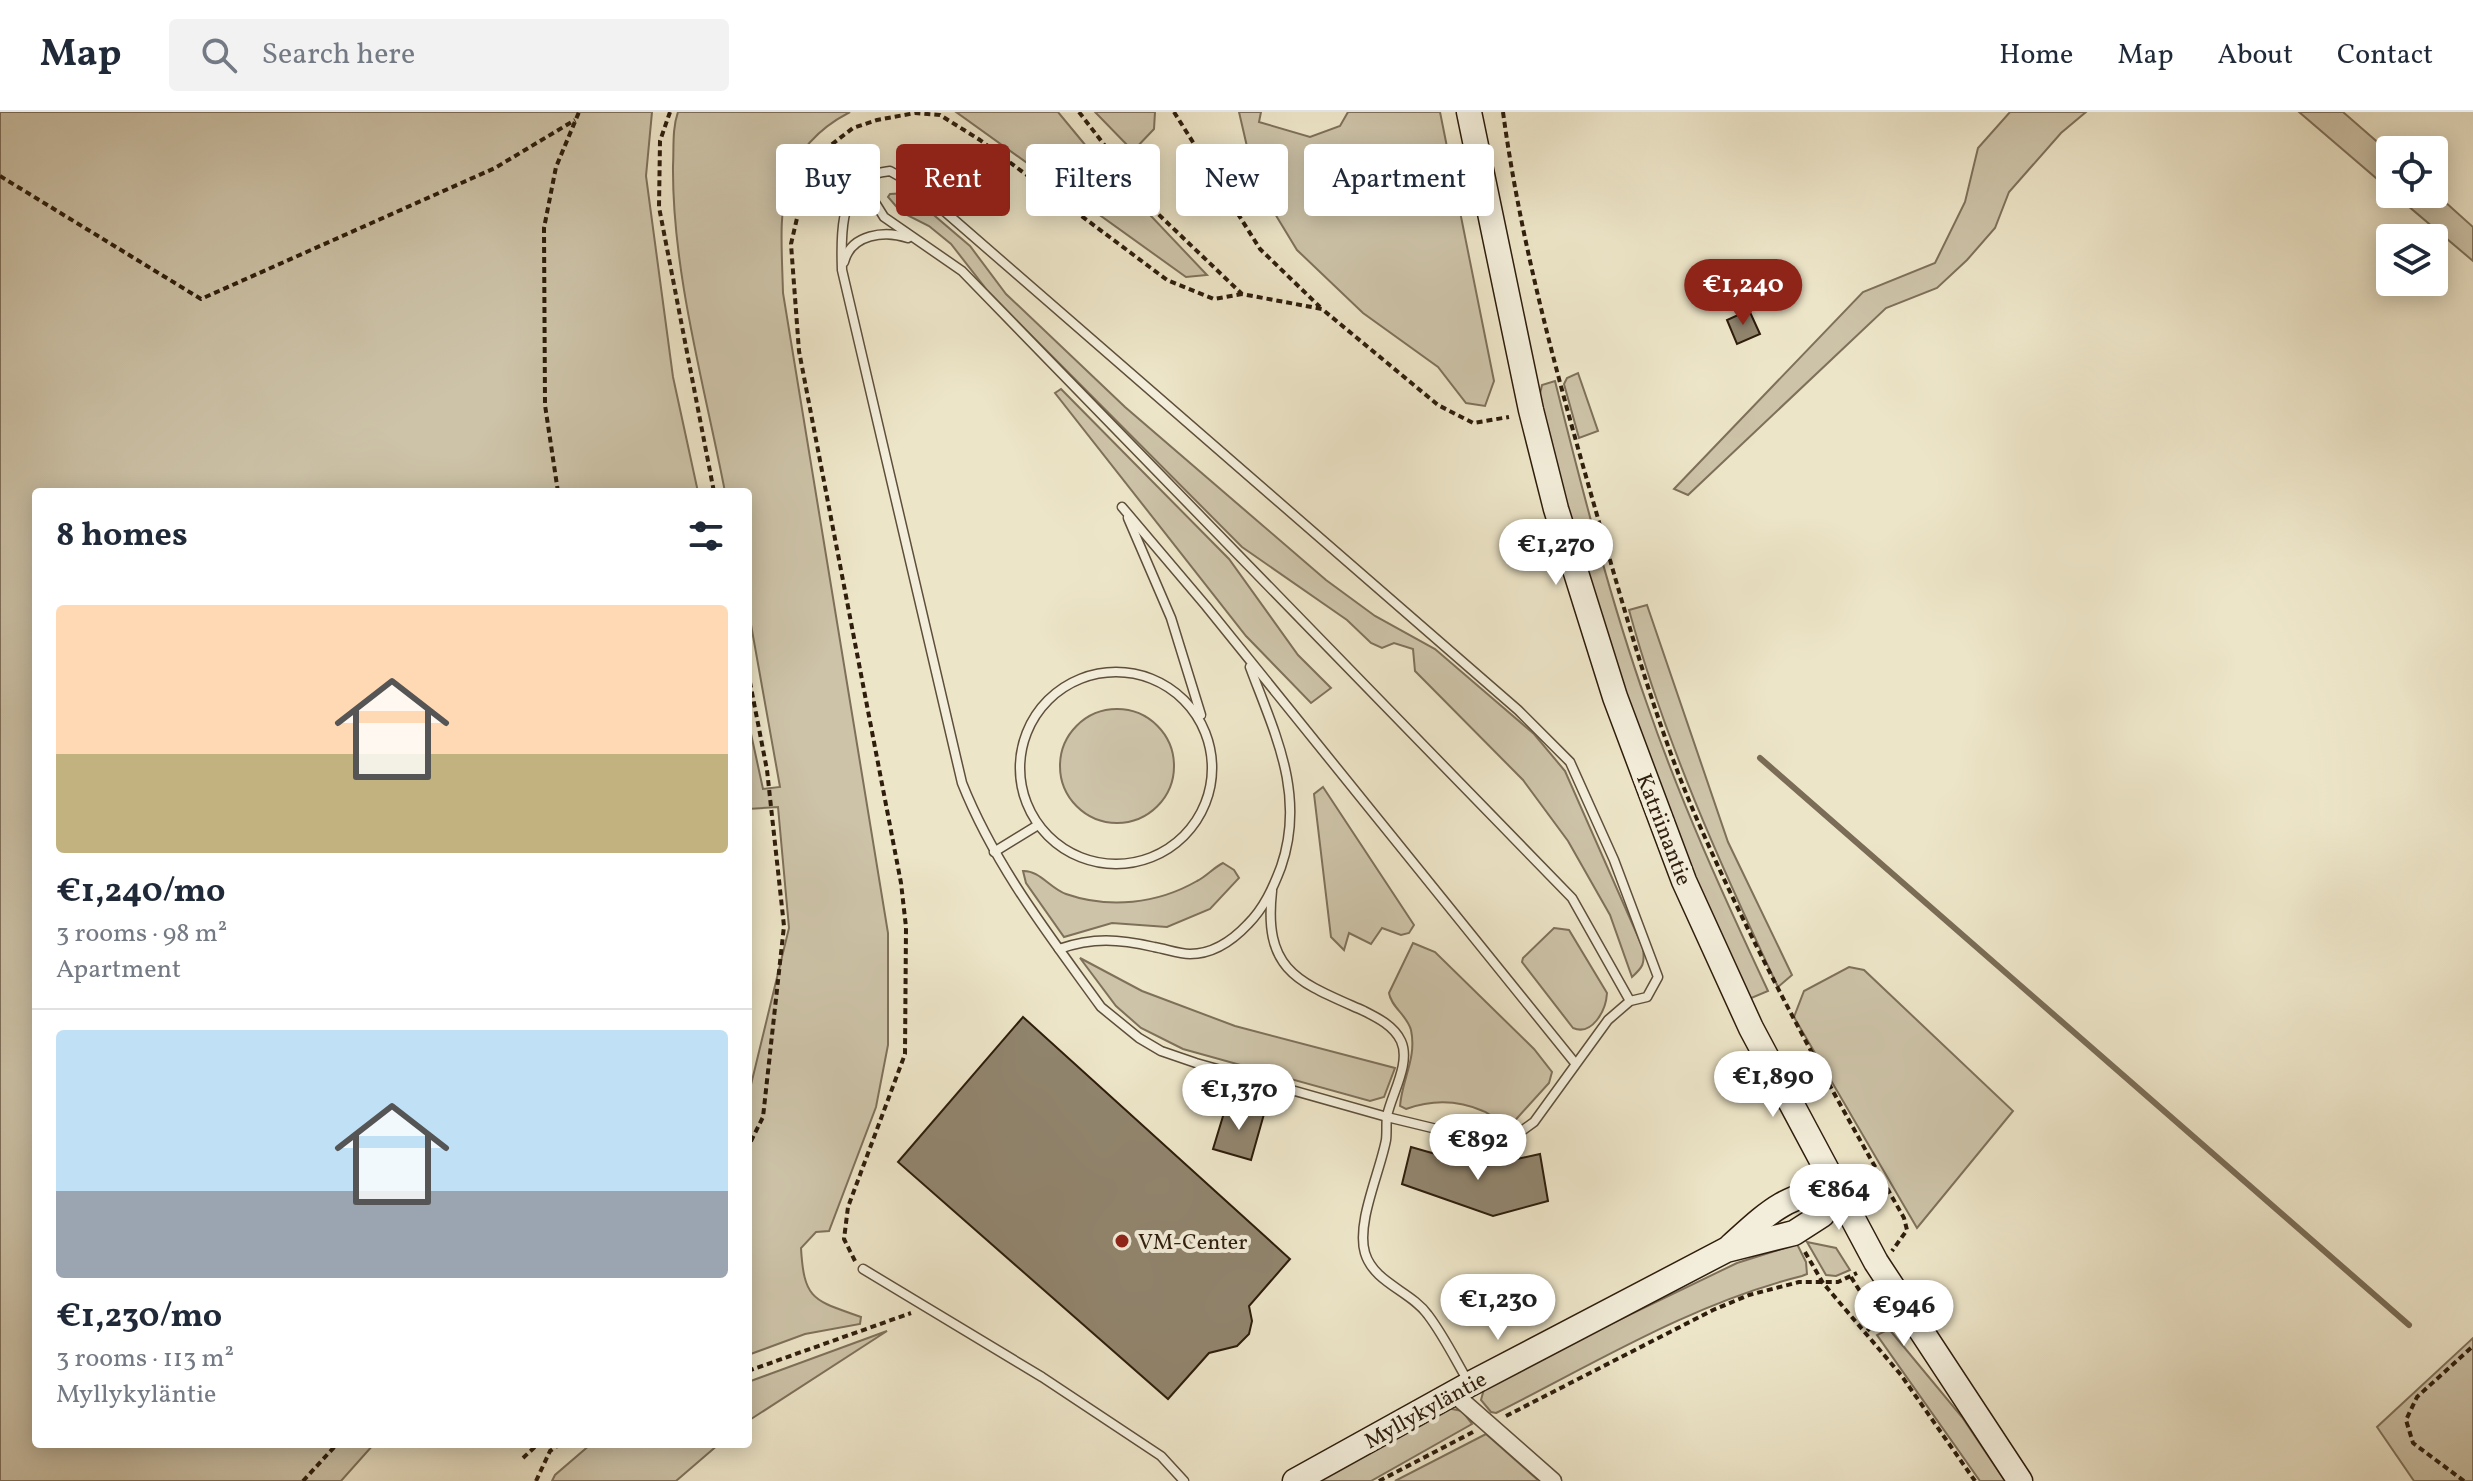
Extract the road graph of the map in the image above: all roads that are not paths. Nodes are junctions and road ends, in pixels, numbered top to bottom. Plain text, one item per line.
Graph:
1 (1469, 112) edge
2 (880, 173) edge
3 (880, 211) edge
4 (846, 216) edge
5 (918, 242) junction
6 (842, 270) junction
7 (1247, 659) junction
8 (1207, 734) junction
9 (1038, 825) junction
10 (994, 852) junction
11 (1272, 891) junction
12 (1059, 949) junction
13 (1630, 1001) junction
14 (1575, 1063) junction
15 (1387, 1117) junction
16 (1838, 1187) junction
17 (863, 1269) dead end
18 (1461, 1389) junction
19 (1184, 1481) edge
20 (1295, 1481) edge
21 (1553, 1481) edge
22 (2020, 1481) edge

1 - 16 main road, Katriinantie
2 - 13 lane
3 - 5 lane
4 - 6 lane
5 - 6 lane
5 - 13 lane
6 - 10 lane
7 - 8 lane
7 - 11 lane
7 - 14 lane
8 - 9 lane
8 - 9 lane
9 - 10 lane
10 - 12 lane
11 - 12 lane
11 - 15 lane
12 - 15 lane
13 - 14 lane
14 - 15 lane
15 - 18 lane
16 - 18 main road, Myllykyläntie
16 - 22 main road, Katriinantie
17 - 19 lane
18 - 20 main road, Myllykyläntie
18 - 21 street

